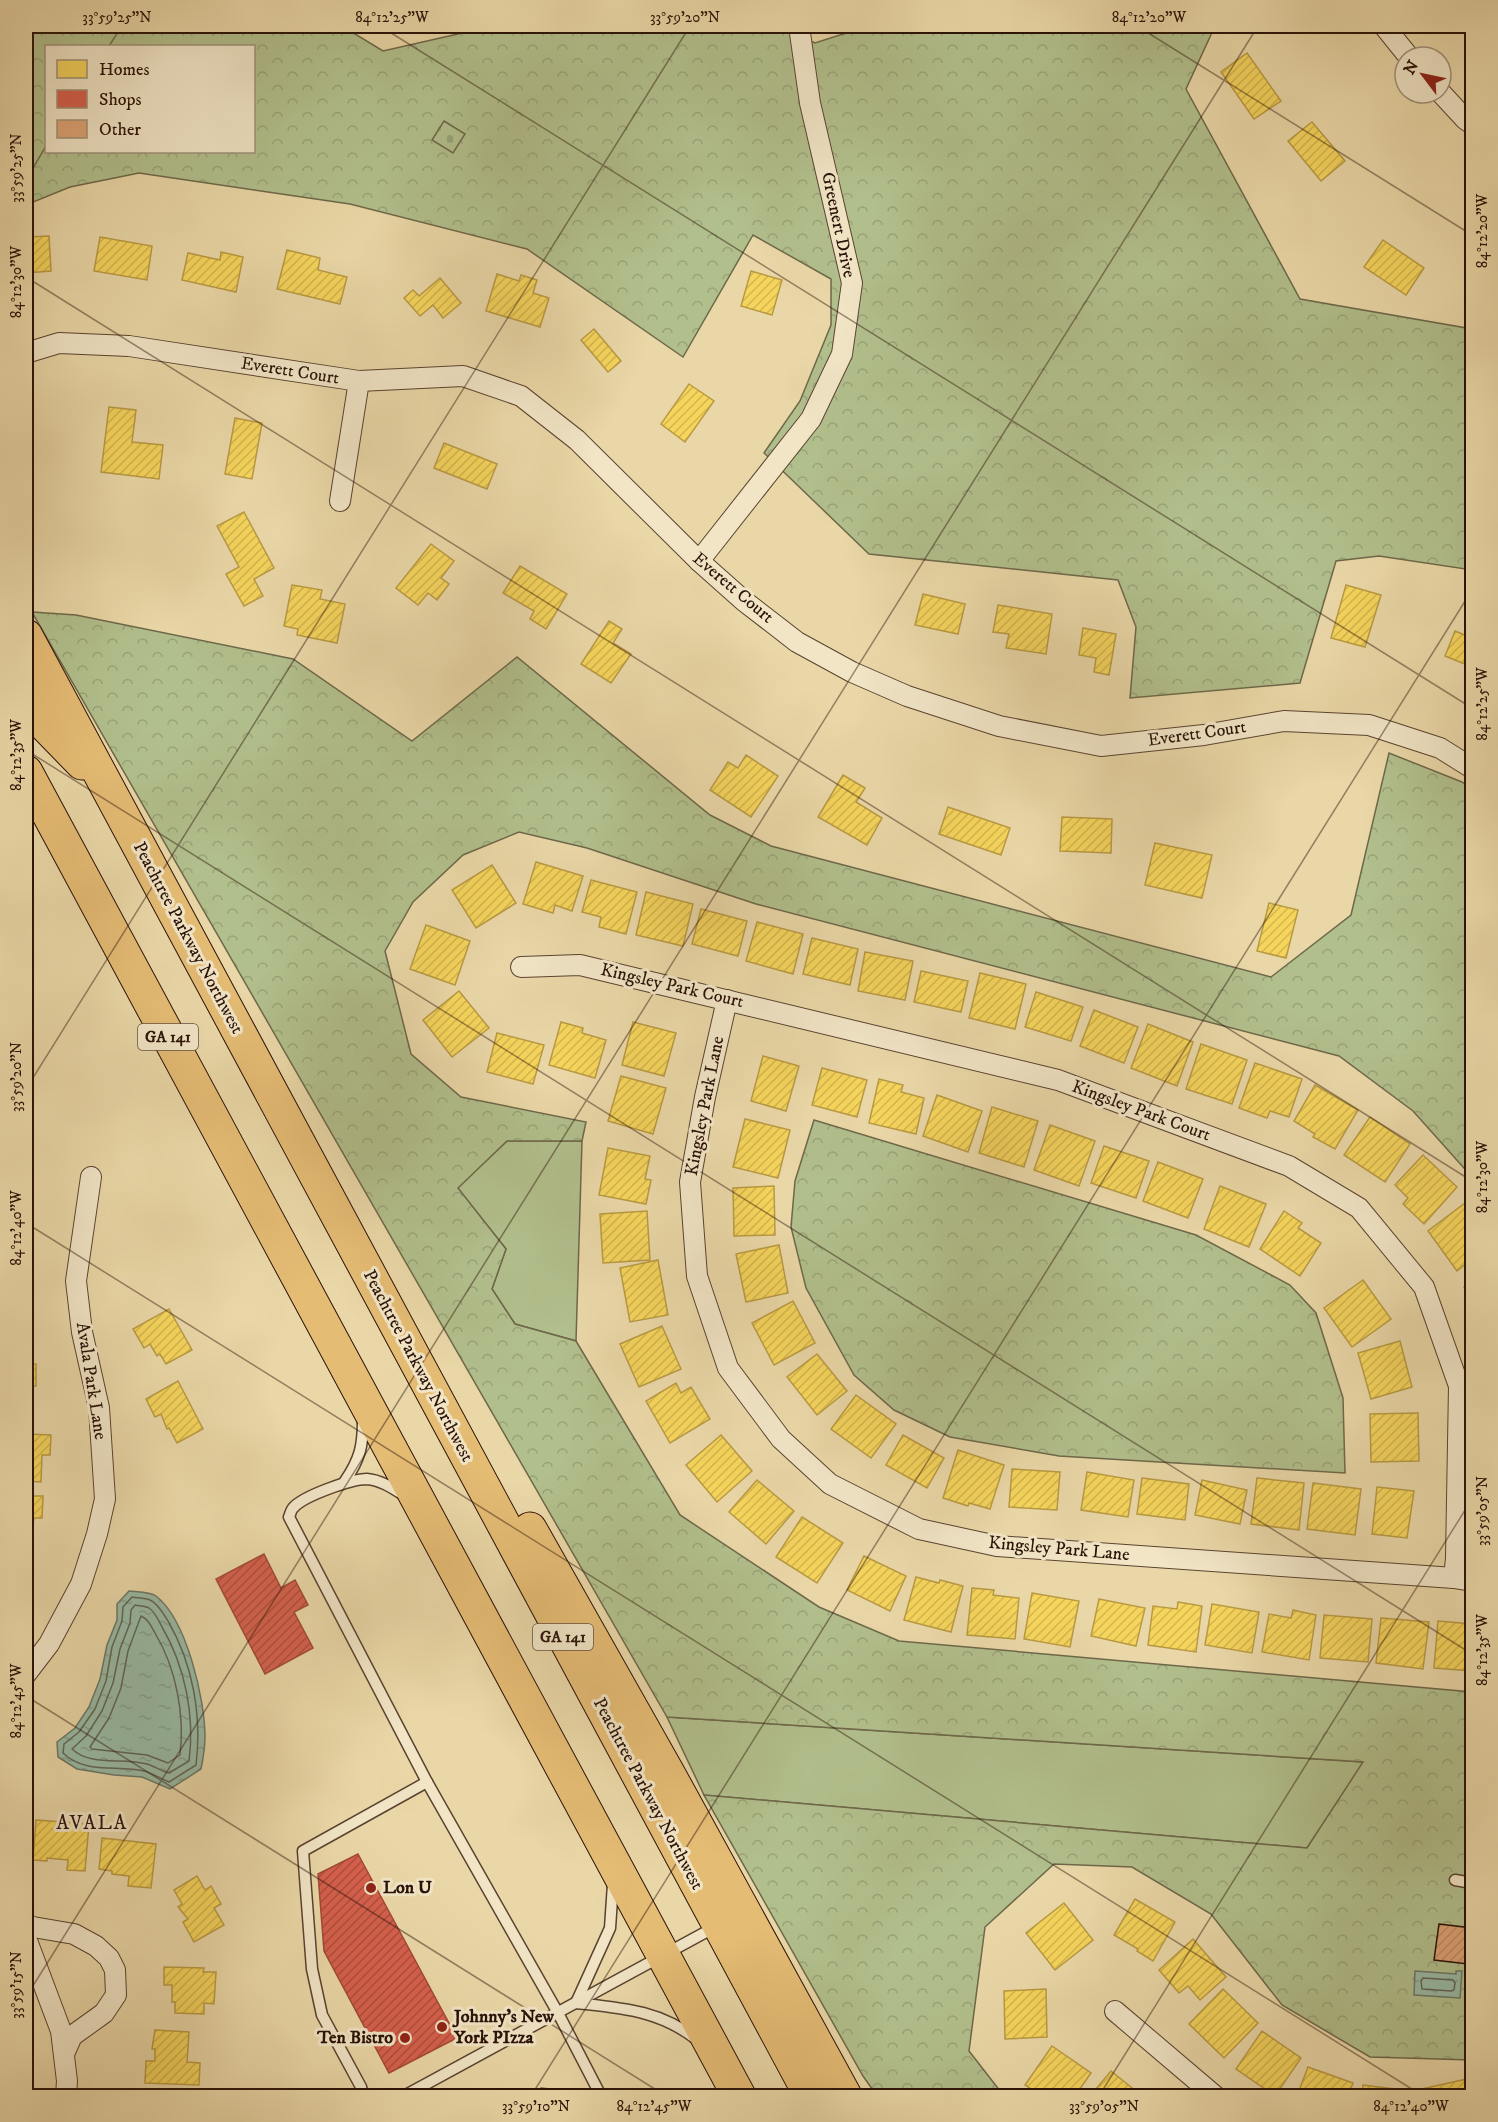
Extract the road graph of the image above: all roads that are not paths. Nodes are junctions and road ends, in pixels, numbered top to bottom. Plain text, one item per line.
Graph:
1 (799, 26) edge
2 (1384, 26) edge
3 (1399, 45) edge
4 (1452, 105) edge
5 (1473, 124) edge
6 (26, 353) edge
7 (359, 381) junction
8 (340, 501) dead end
9 (699, 561) junction
10 (26, 636) edge
11 (26, 699) edge
12 (1473, 768) edge
13 (26, 772) edge
14 (106, 784) junction
15 (521, 967) dead end
16 (727, 999) junction
17 (91, 1177) dead end
18 (409, 1349) junction
19 (362, 1395) junction
20 (345, 1481) junction
21 (420, 1506) junction
22 (1463, 1579) edge
23 (26, 1674) edge
24 (427, 1782) junction
25 (612, 1863) junction
26 (1455, 1880) dead end
27 (1473, 1882) edge
28 (26, 1924) edge
29 (718, 1925) junction
30 (26, 1938) edge
31 (662, 1955) junction
32 (576, 2003) junction
33 (1115, 2011) dead end
34 (558, 2013) junction
35 (64, 2054) junction
36 (720, 2060) junction
37 (66, 2097) edge
38 (363, 2097) edge
39 (404, 2097) edge
40 (601, 2097) edge
41 (739, 2097) edge
42 (811, 2097) edge
43 (845, 2097) edge
44 (1215, 2097) edge

1 - 9 street, Greenert Drive
2 - 3 street
4 - 5 street
6 - 7 street, Everett Court
7 - 8 street
7 - 9 street, Everett Court
9 - 12 street, Everett Court
10 - 14 highway, Peachtree Parkway Northwest / GA 141
11 - 14 highway
13 - 19 highway, GA 141
14 - 18 highway, Peachtree Parkway Northwest / GA 141
15 - 16 street, Kingsley Park Court
16 - 22 street, Kingsley Park Court
16 - 22 street, Kingsley Park Lane
17 - 23 street, Avala Park Lane
18 - 29 highway, Peachtree Parkway Northwest / GA 141
18 - 43 highway
19 - 20 lane
19 - 21 highway, GA 141
20 - 21 lane
20 - 24 lane
21 - 25 highway, GA 141
24 - 34 lane
24 - 38 lane
25 - 31 highway, GA 141
25 - 32 lane
26 - 27 lane
28 - 35 street
29 - 31 lane
29 - 42 highway, Peachtree Parkway Northwest / GA 141
30 - 35 street
31 - 32 lane
31 - 36 highway, GA 141
32 - 34 lane
32 - 36 lane
33 - 44 street
34 - 39 lane
34 - 40 lane
35 - 37 street
36 - 41 highway, GA 141

